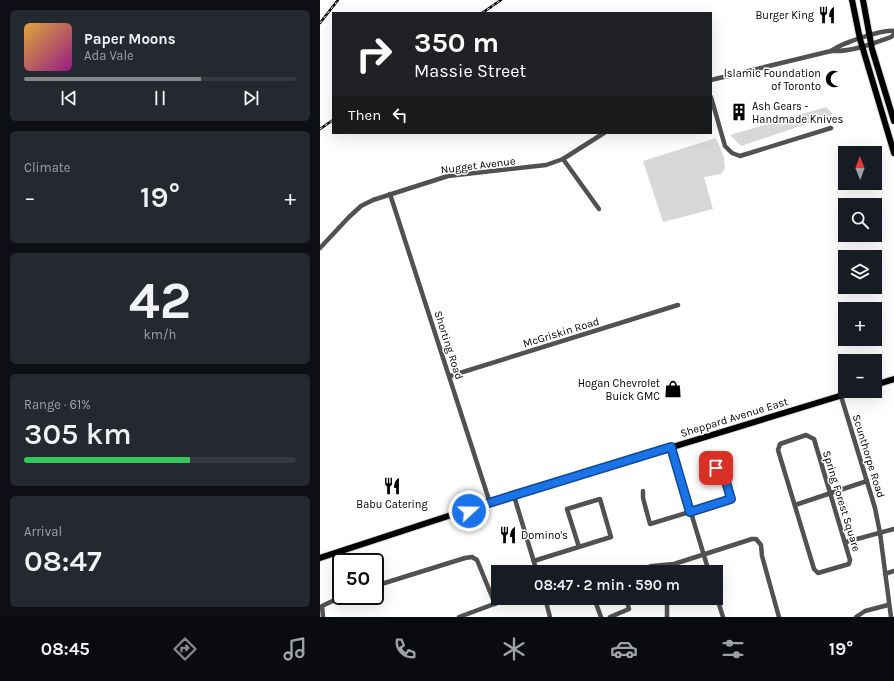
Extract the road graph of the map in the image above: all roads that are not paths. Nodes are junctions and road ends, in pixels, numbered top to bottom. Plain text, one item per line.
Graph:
1 (852, 0) edge
2 (862, 0) edge
3 (894, 33) edge
4 (869, 36) junction
5 (860, 39) junction
6 (871, 44) junction
7 (862, 47) junction
8 (831, 51) junction
9 (712, 80) edge
10 (712, 101) edge
11 (894, 121) edge
12 (831, 128) dead end
13 (602, 134) edge
14 (894, 153) edge
15 (563, 159) junction
16 (390, 194) junction
17 (598, 209) dead end
18 (320, 248) edge
19 (678, 305) dead end
20 (450, 376) junction
21 (894, 379) edge
22 (882, 383) edge
23 (838, 397) edge
24 (842, 398) edge
25 (671, 447) junction
26 (716, 468) dead end
27 (867, 481) junction
28 (644, 491) dead end
29 (831, 493) junction
30 (514, 496) junction
31 (490, 503) junction
32 (795, 505) junction
33 (690, 512) junction
34 (894, 529) edge
35 (880, 533) junction
36 (846, 542) junction
37 (579, 547) junction
38 (704, 555) junction
39 (320, 558) edge
40 (534, 561) junction
41 (535, 565) edge
42 (666, 565) edge
43 (707, 565) edge
44 (894, 571) edge
45 (885, 574) junction
46 (384, 583) edge
47 (491, 594) edge
48 (332, 601) edge
49 (492, 605) edge
50 (546, 605) edge
51 (597, 605) edge
52 (628, 605) edge
53 (667, 605) edge
54 (719, 605) edge
55 (888, 605) junction
56 (323, 617) edge
57 (459, 617) edge
58 (550, 617) edge
59 (601, 617) edge
60 (610, 617) edge
61 (667, 617) edge
62 (723, 617) edge
63 (779, 617) edge
64 (856, 617) edge
65 (891, 617) edge

1 - 5 main road
2 - 4 main road
3 - 4 street
3 - 6 street
4 - 5 street
4 - 6 main road
5 - 7 main road
5 - 8 street
6 - 7 street
6 - 11 main road
7 - 8 street
7 - 14 main road
8 - 9 street
10 - 12 street
13 - 15 street, Nugget Avenue
15 - 16 street, Nugget Avenue
15 - 17 street
16 - 18 street, Nugget Avenue
16 - 20 street, Shorting Road
19 - 20 street, McGriskin Road
20 - 31 street, Shorting Road
21 - 22 main road
23 - 25 main road, Sheppard Avenue East
24 - 27 street, Scunthorpe Road
25 - 30 main road, Sheppard Avenue East
25 - 33 street
26 - 33 street
27 - 29 street
27 - 35 street, Scunthorpe Road
28 - 33 street
29 - 32 street
29 - 32 street, Spring Forest Square
29 - 36 street, Spring Forest Square
30 - 31 main road, Sheppard Avenue East
30 - 40 street
31 - 39 main road, Sheppard Avenue East
32 - 36 street, Spring Forest Square
33 - 38 street
34 - 35 street
35 - 36 street
35 - 45 street, Scunthorpe Road
37 - 37 street
37 - 40 street
38 - 42 street
38 - 43 street
38 - 63 street
40 - 41 street
44 - 45 street
45 - 55 street, Scunthorpe Road
46 - 47 street
48 - 56 street
49 - 57 street
50 - 58 street
51 - 59 street
52 - 60 street
53 - 61 street
54 - 62 street
55 - 64 street
55 - 65 street, Scunthorpe Road

